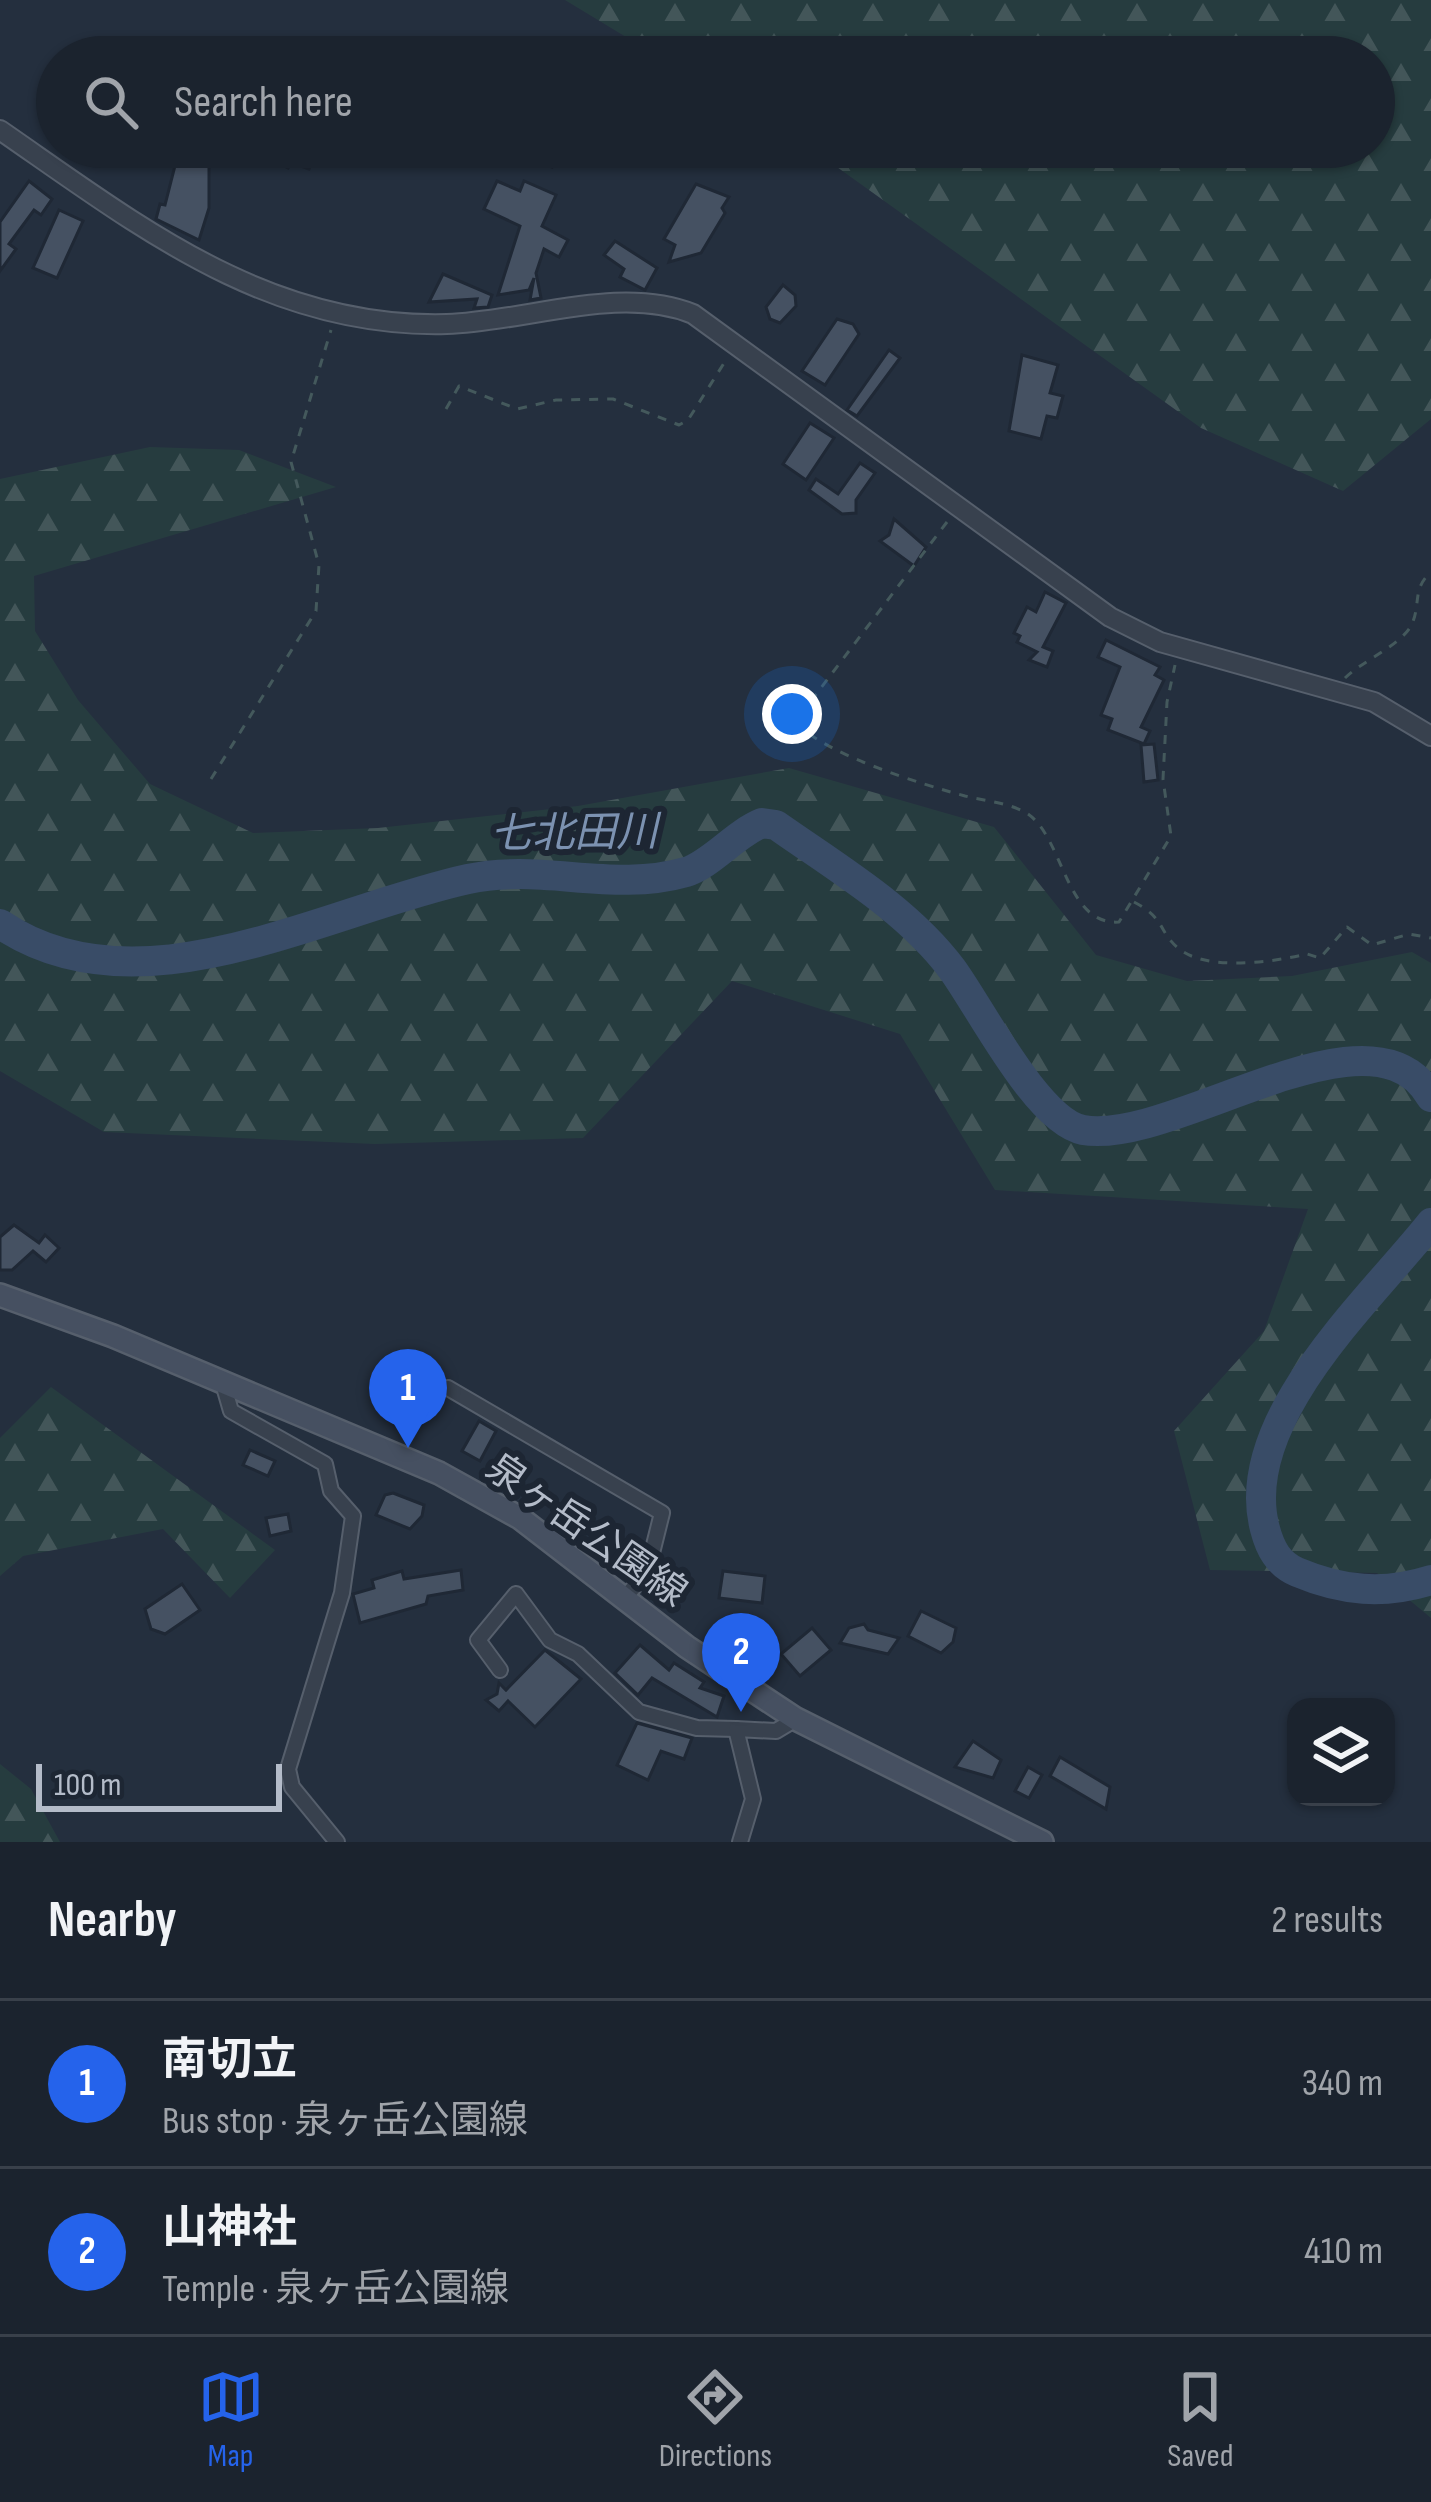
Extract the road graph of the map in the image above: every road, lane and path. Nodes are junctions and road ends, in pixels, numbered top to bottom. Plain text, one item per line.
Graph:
1 (0, 130) edge
2 (36, 155) edge
3 (56, 168) edge
4 (336, 312) junction
5 (736, 344) junction
6 (446, 410) dead end
7 (957, 508) junction
8 (1431, 572) edge
9 (1174, 646) junction
10 (1334, 687) junction
11 (1431, 736) edge
12 (211, 779) dead end
13 (1133, 902) junction
14 (1431, 938) edge
15 (0, 1295) edge
16 (222, 1380) junction
17 (448, 1388) dead end
18 (624, 1598) junction
19 (500, 1670) dead end
20 (796, 1719) junction
21 (736, 1729) junction
22 (337, 1842) edge
23 (740, 1842) edge
24 (1042, 1842) edge

1 - 2 street
3 - 4 street
4 - 5 street
4 - 12 path
5 - 6 path
5 - 7 street
7 - 9 street
7 - 13 path
8 - 10 path
9 - 10 street
9 - 13 path
10 - 11 street
13 - 14 path
15 - 16 main road, 泉ヶ岳公園線
16 - 18 main road, 泉ヶ岳公園線
16 - 22 street
17 - 18 street
18 - 20 main road, 泉ヶ岳公園線
19 - 21 street
20 - 21 street
20 - 24 main road, 泉ヶ岳公園線
21 - 23 street

